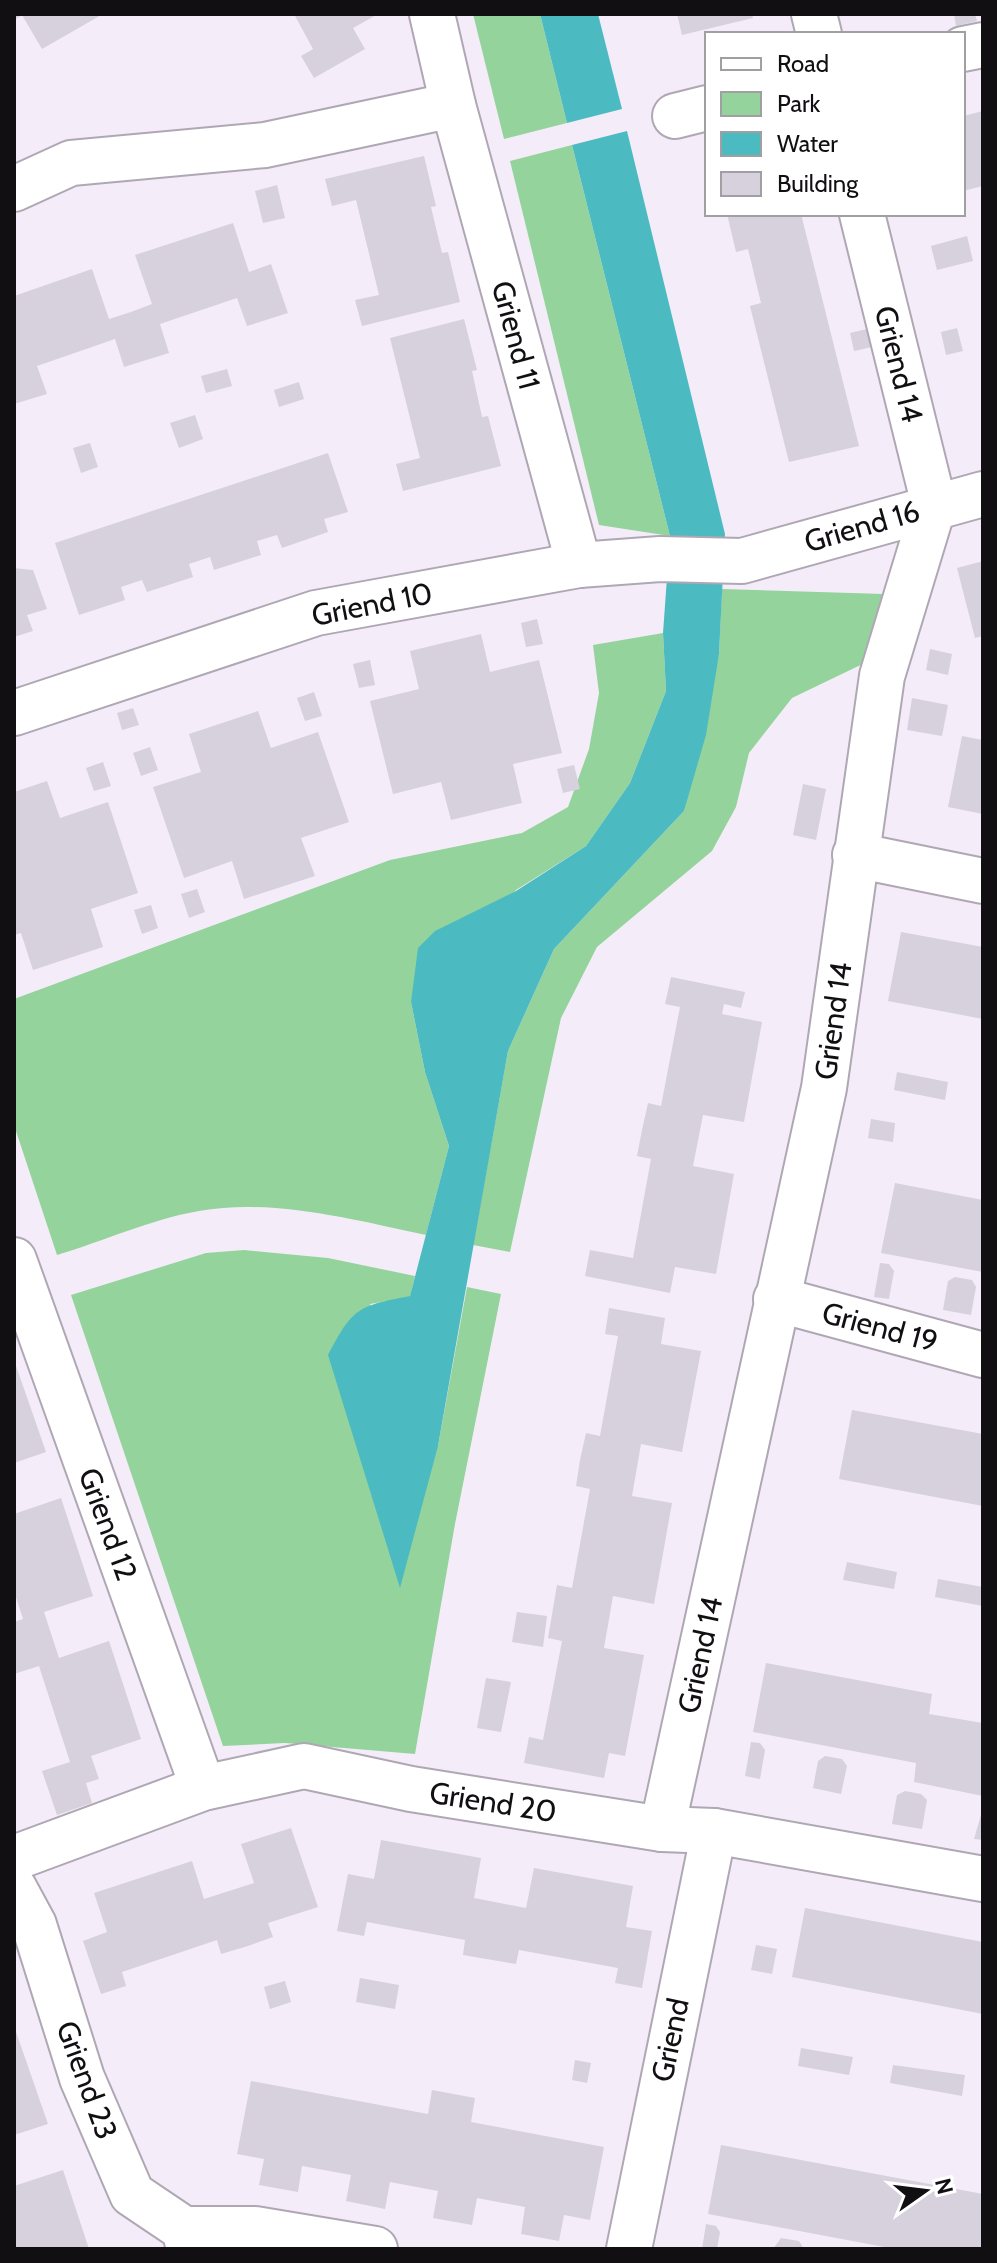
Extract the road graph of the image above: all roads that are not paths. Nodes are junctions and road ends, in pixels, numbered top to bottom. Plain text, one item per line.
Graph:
1 (432, 14) edge
2 (453, 105) junction
3 (14, 189) edge
4 (862, 216) edge
5 (983, 494) edge
6 (934, 505) junction
7 (742, 561) joint
8 (579, 565) junction
9 (14, 713) edge
10 (855, 855) junction
11 (983, 881) edge
12 (14, 1260) edge
13 (776, 1299) junction
14 (983, 1355) edge
15 (203, 1788) junction
16 (662, 1829) junction
17 (714, 1831) junction
18 (14, 1858) edge
19 (983, 1879) edge
20 (14, 1888) edge
21 (186, 2239) edge
22 (375, 2249) edge
23 (629, 2249) edge

1 - 2 street, Griend 11
2 - 3 street
2 - 8 street, Griend 11
4 - 6 street, Griend 14
5 - 6 street, Griend 16
6 - 7 street, Griend 16
6 - 10 street, Griend 14
7 - 8 street, Griend 10
8 - 9 street, Griend 10
10 - 11 street
10 - 13 street, Griend 14
12 - 15 street, Griend 12
13 - 14 street, Griend 19
13 - 16 street, Griend 14
15 - 16 street, Griend 20
15 - 18 street, Griend 20
16 - 17 street, Griend 20
17 - 19 street, Griend 20
17 - 23 street, Griend
20 - 21 street, Griend 23
21 - 22 street

